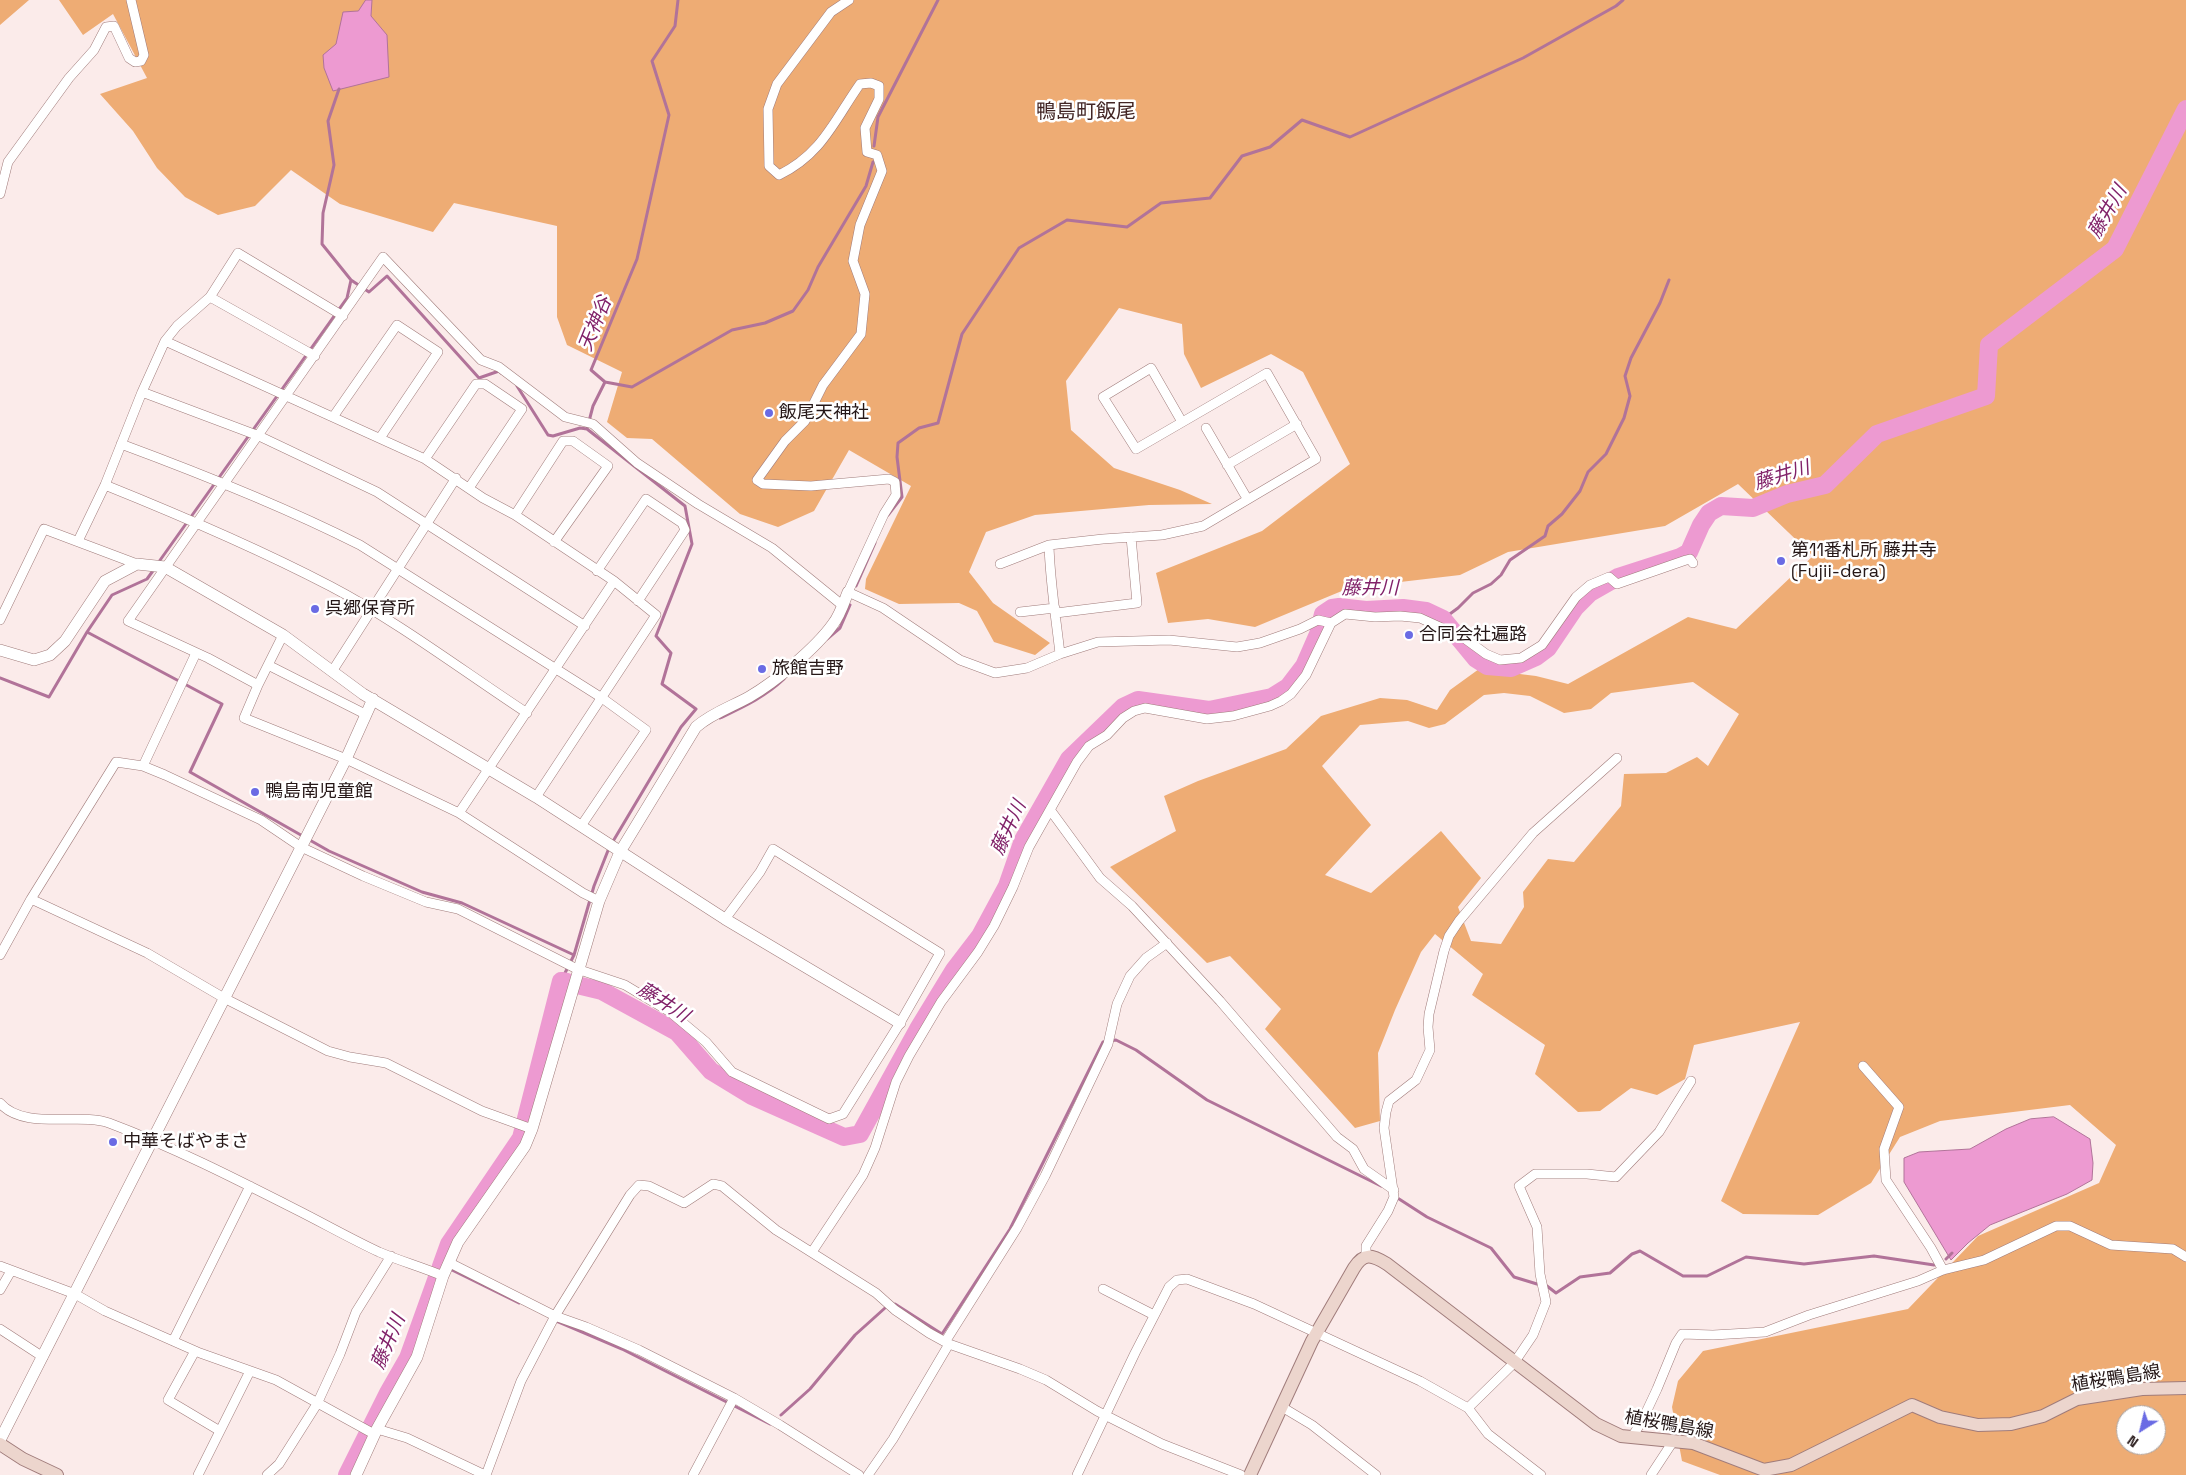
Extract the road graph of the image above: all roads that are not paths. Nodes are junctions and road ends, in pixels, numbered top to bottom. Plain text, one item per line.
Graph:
1 (131, 0) edge
2 (849, 0) edge
3 (0, 194) edge
4 (210, 297) junction
5 (343, 316) junction
6 (165, 341) junction
7 (315, 356) junction
8 (142, 392) junction
9 (287, 396) junction
10 (333, 417) junction
11 (1182, 422) junction
12 (1297, 424) junction
13 (1206, 428) dead end
14 (259, 436) junction
15 (380, 438) junction
16 (121, 444) junction
17 (425, 459) junction
18 (1227, 465) junction
19 (456, 478) junction
20 (224, 484) junction
21 (105, 486) junction
22 (469, 488) junction
23 (1245, 495) dead end
24 (515, 515) junction
25 (198, 523) junction
26 (426, 523) junction
27 (1131, 537) junction
28 (78, 542) junction
29 (554, 542) junction
30 (1049, 546) junction
31 (1694, 562) dead end
32 (137, 564) junction
33 (1000, 564) dead end
34 (165, 567) junction
35 (397, 568) junction
36 (597, 571) junction
37 (614, 581) junction
38 (848, 592) junction
39 (638, 601) junction
40 (842, 605) junction
41 (370, 610) junction
42 (1055, 611) junction
43 (1020, 612) dead end
44 (0, 620) edge
45 (1325, 622) junction
46 (585, 626) junction
47 (283, 635) junction
48 (0, 650) edge
49 (196, 653) junction
50 (1060, 654) junction
51 (268, 664) junction
52 (556, 669) junction
53 (333, 670) junction
54 (258, 685) junction
55 (602, 698) junction
56 (372, 700) junction
57 (527, 713) junction
58 (366, 714) junction
59 (1616, 758) dead end
60 (346, 759) junction
61 (143, 766) junction
62 (490, 768) junction
63 (536, 797) junction
64 (1051, 811) junction
65 (459, 813) junction
66 (581, 826) junction
67 (305, 839) junction
68 (620, 852) junction
69 (31, 899) junction
70 (598, 901) junction
71 (725, 919) junction
72 (1167, 943) junction
73 (0, 955) edge
74 (577, 969) junction
75 (224, 998) junction
76 (900, 1023) junction
77 (1863, 1066) dead end
78 (1692, 1081) dead end
79 (0, 1103) edge
80 (527, 1128) junction
81 (151, 1140) junction
82 (250, 1186) junction
83 (1394, 1193) junction
84 (812, 1252) junction
85 (391, 1256) junction
86 (1366, 1257) junction
87 (2186, 1257) edge
88 (450, 1263) junction
89 (0, 1266) edge
90 (1943, 1270) junction
91 (11, 1271) junction
92 (439, 1275) junction
93 (1103, 1288) dead end
94 (0, 1290) edge
95 (75, 1294) junction
96 (1154, 1315) junction
97 (554, 1319) junction
98 (0, 1329) edge
99 (1317, 1333) junction
100 (173, 1341) junction
101 (947, 1343) junction
102 (195, 1351) junction
103 (43, 1357) junction
104 (1514, 1363) junction
105 (250, 1371) junction
106 (2186, 1388) edge
107 (733, 1402) junction
108 (317, 1404) junction
109 (1282, 1407) junction
110 (1468, 1408) junction
111 (1106, 1415) junction
112 (220, 1431) junction
113 (372, 1431) junction
114 (1632, 1437) junction
115 (0, 1442) edge
116 (1672, 1442) junction
117 (57, 1475) edge
118 (198, 1475) edge
119 (267, 1475) edge
120 (356, 1475) edge
121 (486, 1475) edge
122 (693, 1475) edge
123 (859, 1475) edge
124 (868, 1475) edge
125 (1076, 1475) edge
126 (1241, 1475) edge
127 (1250, 1475) edge
128 (1376, 1475) edge
129 (1542, 1475) edge
130 (1651, 1475) edge

1 - 3 street
2 - 38 street
4 - 5 street
4 - 6 street
4 - 7 street
5 - 7 street
5 - 40 street
6 - 8 street
6 - 9 street
7 - 9 street
8 - 14 street
8 - 16 street
9 - 10 street
9 - 14 street
10 - 15 street
10 - 15 street
11 - 11 street
11 - 12 street
12 - 18 street
12 - 27 street
13 - 18 street
14 - 20 street
14 - 26 street
15 - 17 street
16 - 20 street
16 - 21 street
17 - 19 street
17 - 22 street
18 - 23 street
19 - 22 street
19 - 26 street
20 - 25 street
20 - 35 street
21 - 25 street
21 - 28 street
22 - 24 street
24 - 29 street
24 - 29 street
25 - 34 street
25 - 41 street
26 - 35 street
26 - 46 street
27 - 30 street
27 - 42 street
28 - 32 street
28 - 44 street
29 - 36 street
30 - 33 street
30 - 42 street
31 - 45 street
32 - 34 street
32 - 48 street
34 - 47 street
34 - 49 street
35 - 41 street
35 - 52 street
36 - 37 street
36 - 39 street
37 - 39 street
37 - 46 street
38 - 40 street
38 - 50 street
39 - 55 street
40 - 68 street
41 - 53 street
41 - 57 street
42 - 43 street
42 - 50 street
45 - 50 street
45 - 64 street
46 - 52 street
47 - 51 street
47 - 53 street
49 - 54 street
49 - 61 street
51 - 54 street
51 - 58 street
52 - 55 street
52 - 57 street
53 - 56 street
54 - 60 street
55 - 63 street
55 - 66 street
56 - 58 street
56 - 62 street
57 - 62 street
58 - 60 street
59 - 83 street
60 - 65 street
60 - 67 street
61 - 67 street
61 - 69 street
62 - 63 street
62 - 65 street
63 - 66 street
64 - 72 street
64 - 84 street
65 - 70 street
66 - 68 street
67 - 74 street
67 - 75 street
68 - 70 street
68 - 71 street
69 - 73 street
69 - 75 street
70 - 74 street
71 - 76 street
71 - 76 street
72 - 83 street
72 - 101 street
74 - 76 street
74 - 80 street
75 - 80 street
75 - 81 street
77 - 90 street
78 - 104 street
79 - 81 street
80 - 88 street
81 - 82 street
81 - 95 street
82 - 85 street
82 - 100 street
83 - 86 street
84 - 97 street
84 - 101 street
85 - 92 street
85 - 108 street
86 - 99 main road
86 - 104 main road, 植桜鴨島線
87 - 90 street
88 - 92 street
88 - 97 street
89 - 91 street
90 - 114 street
91 - 94 street
91 - 95 street
92 - 113 street
93 - 96 street
95 - 100 street
95 - 103 street
96 - 99 street
96 - 111 street
97 - 107 street
97 - 121 street
98 - 103 street
99 - 109 main road
99 - 110 street
100 - 102 street
101 - 111 street
101 - 124 street
102 - 105 street
102 - 112 street
103 - 115 street
104 - 110 street
104 - 114 main road, 植桜鴨島線
105 - 108 street
105 - 112 street
106 - 116 main road, 植桜鴨島線
107 - 122 street
107 - 123 street
108 - 113 street
108 - 119 street
109 - 127 main road
109 - 128 street
110 - 129 street
111 - 125 street
111 - 126 street
112 - 118 street
113 - 120 street
113 - 121 street
114 - 116 main road, 植桜鴨島線
115 - 117 main road
116 - 130 street

